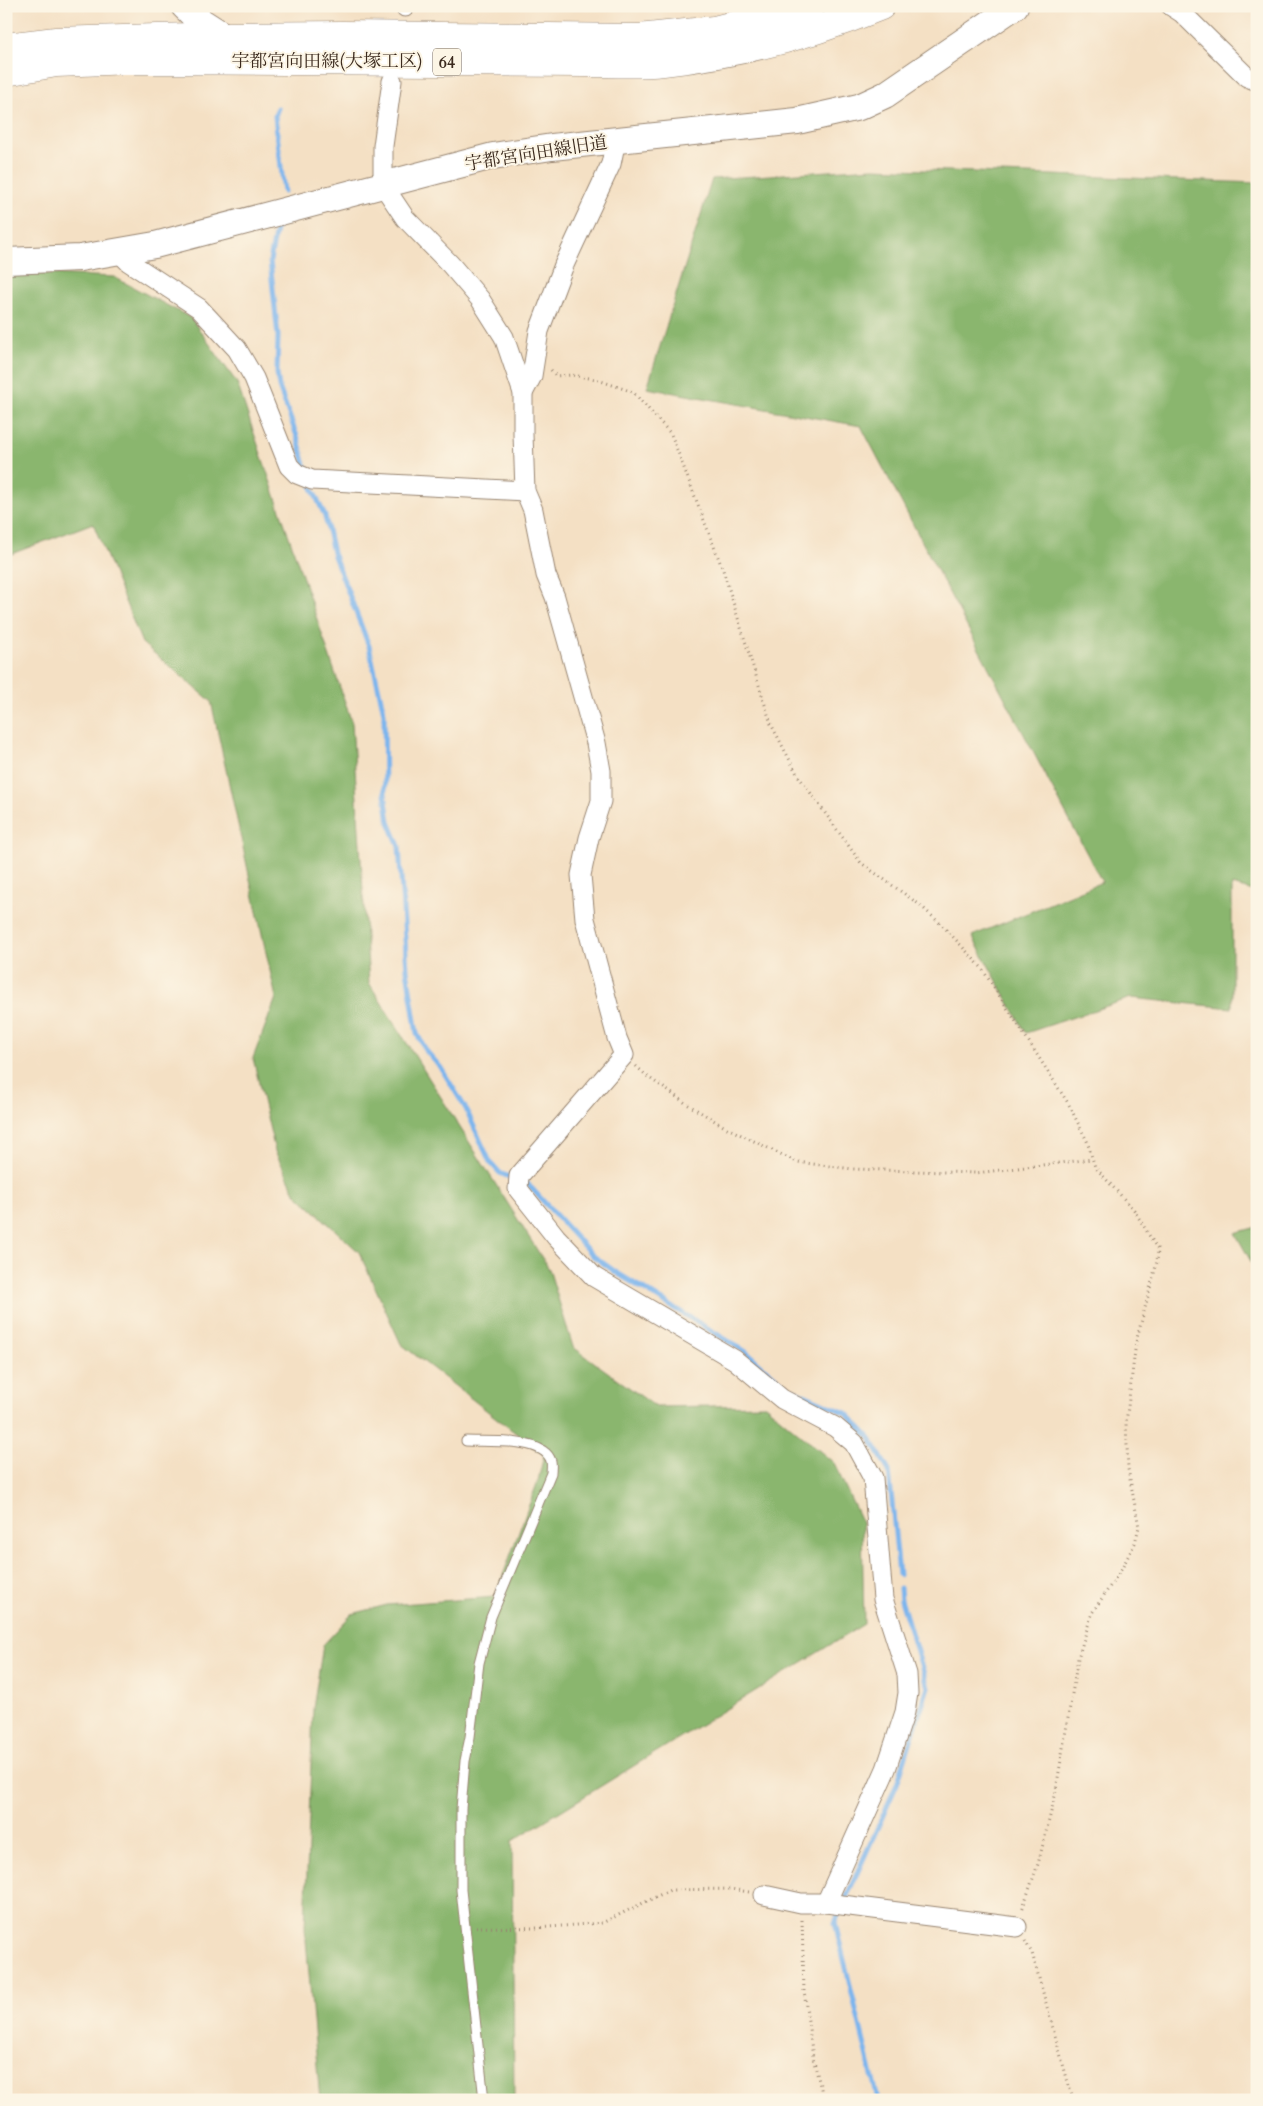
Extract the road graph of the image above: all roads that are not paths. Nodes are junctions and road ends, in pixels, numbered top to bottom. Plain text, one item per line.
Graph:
1 (184, 6) edge
2 (810, 6) edge
3 (881, 6) edge
4 (1015, 6) edge
5 (1171, 6) edge
6 (224, 36) junction
7 (6, 47) edge
8 (6, 72) edge
9 (1257, 80) edge
10 (392, 81) dead end
11 (616, 140) junction
12 (383, 185) junction
13 (119, 252) junction
14 (6, 261) edge
15 (523, 394) junction
16 (525, 491) junction
17 (466, 1441) dead end
18 (764, 1895) road end
19 (826, 1902) junction
20 (1017, 1927) road end
21 (484, 2100) edge

1 - 6 street
2 - 6 main road, 宇都宮向田線(大塚工区) / 64
3 - 8 main road, 宇都宮向田線(大塚工区) / 64
4 - 11 street, 宇都宮向田線旧道
5 - 9 street
6 - 7 main road, 宇都宮向田線(大塚工区) / 64
10 - 12 street
11 - 12 street, 宇都宮向田線旧道
11 - 15 street
12 - 13 street, 宇都宮向田線旧道
12 - 15 street
13 - 14 street, 宇都宮向田線旧道
13 - 16 street
15 - 16 street
16 - 19 street
17 - 21 lane
18 - 19 street
19 - 20 street

